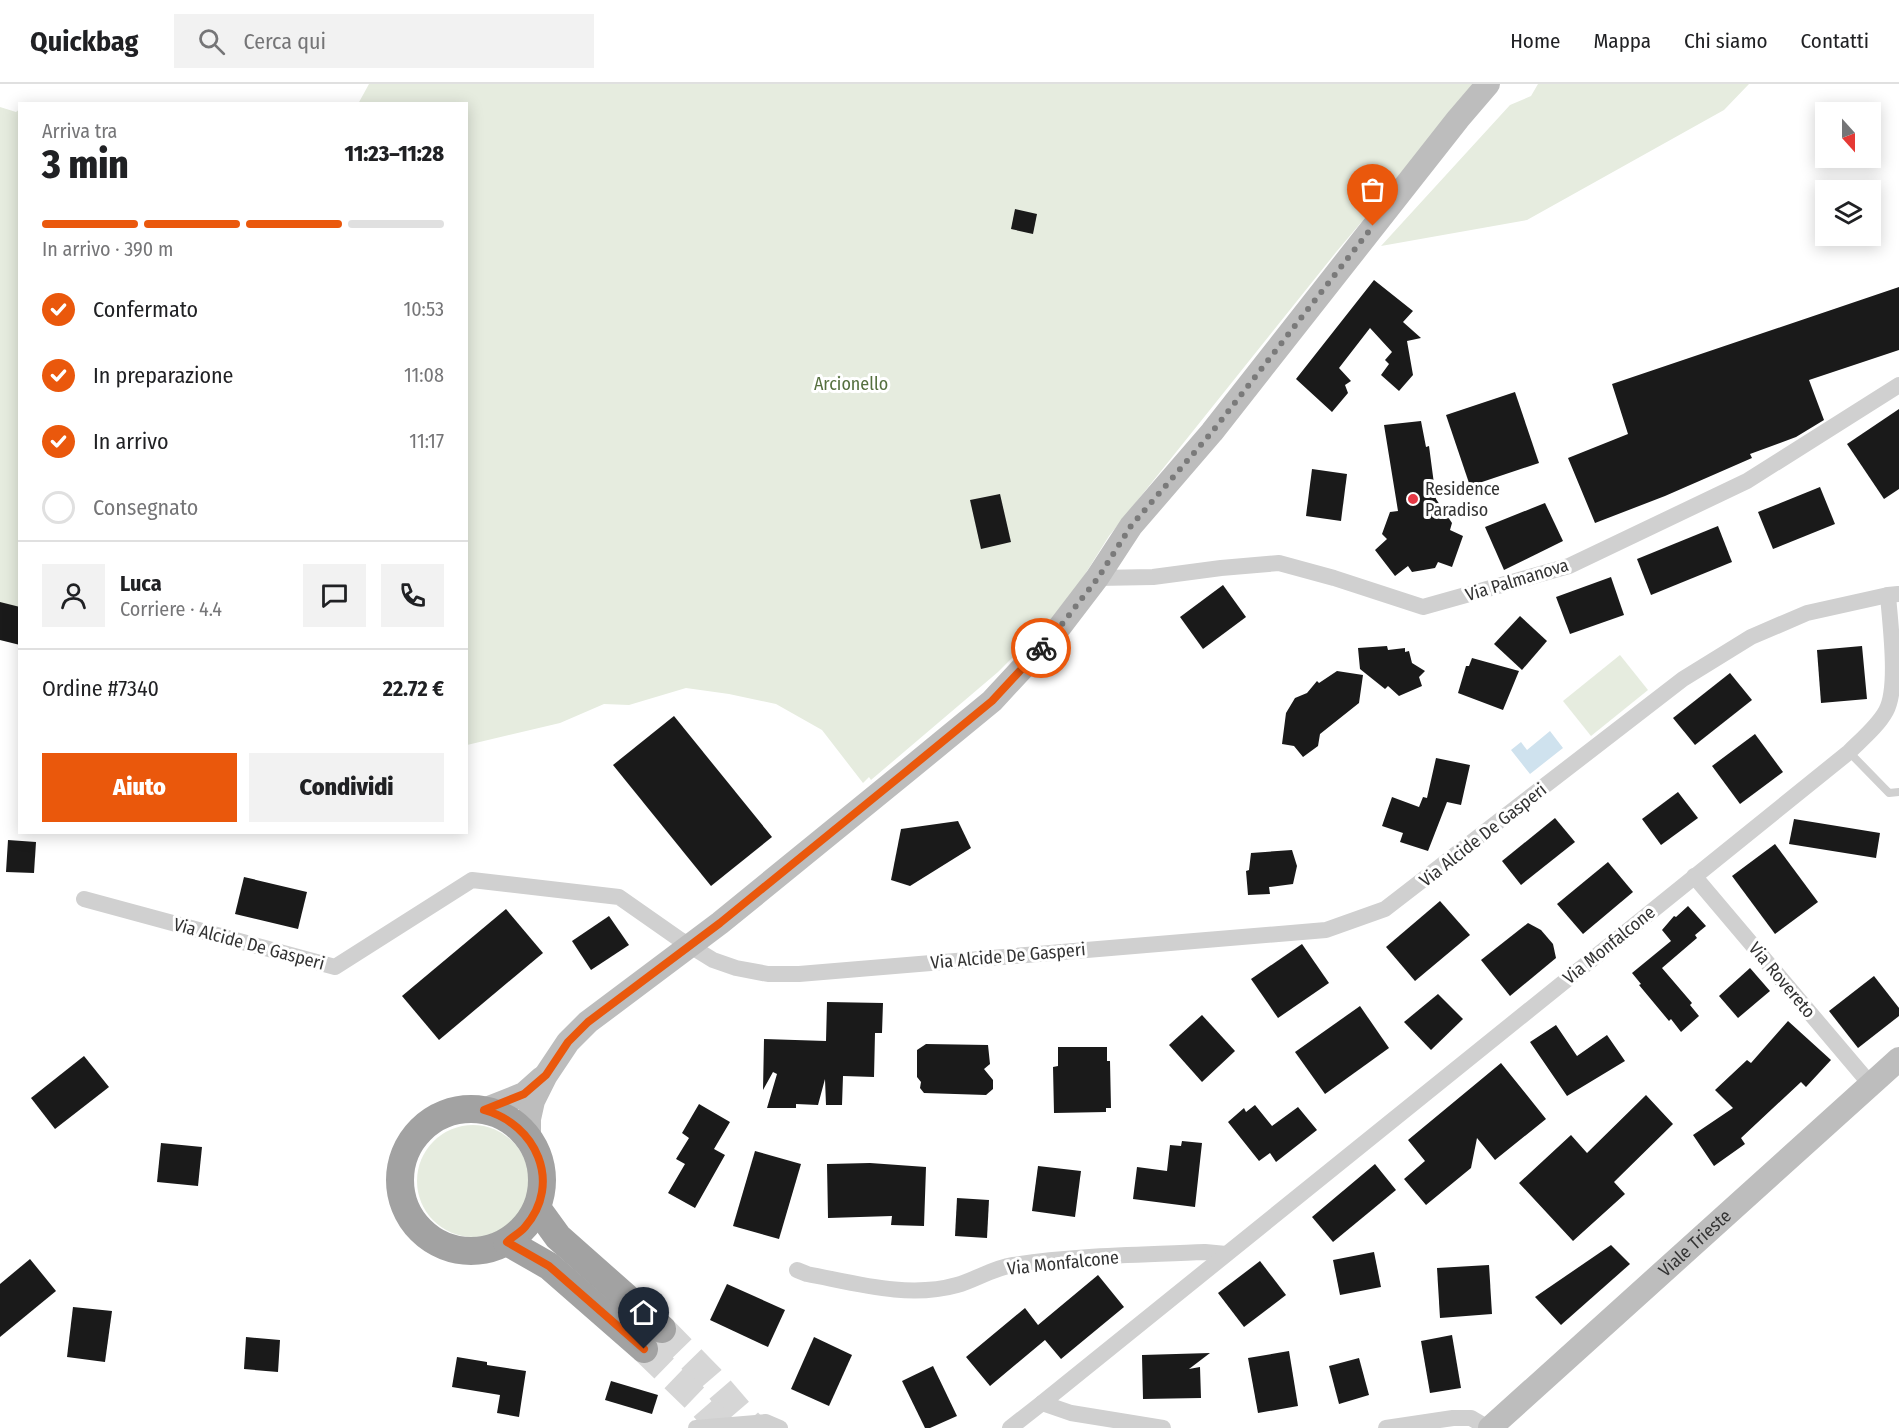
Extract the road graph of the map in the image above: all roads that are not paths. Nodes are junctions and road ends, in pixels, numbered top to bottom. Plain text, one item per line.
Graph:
1 (1483, 87) edge
2 (1899, 385) edge
3 (1098, 578) junction
4 (1894, 594) edge
5 (1849, 752) junction
6 (1899, 792) edge
7 (1694, 876) junction
8 (84, 899) dead end
9 (1899, 1059) edge
10 (546, 1075) junction
11 (1871, 1084) junction
12 (484, 1110) junction
13 (529, 1138) junction
14 (537, 1208) junction
15 (507, 1242) junction
16 (1226, 1254) junction
17 (797, 1270) dead end
18 (1042, 1403) junction
19 (696, 1428) edge
20 (780, 1428) edge
21 (1010, 1428) edge
22 (1163, 1428) edge
23 (1386, 1428) edge
24 (1489, 1428) edge

1 - 3 main road
2 - 3 street, Via Palmanova
3 - 10 main road
4 - 5 street, Via Monfalcone
4 - 8 street, Via Alcide De Gasperi
5 - 6 lane
5 - 7 street, Via Monfalcone
7 - 11 street, Via Rovereto
7 - 16 street, Via Monfalcone
9 - 11 main road, Viale Trieste
10 - 12 main road
10 - 13 main road
11 - 24 main road, Viale Trieste
12 - 13 highway
12 - 15 highway
13 - 14 highway
14 - 15 highway
14 - 15 highway
16 - 17 street, Via Monfalcone
16 - 18 street, Via Monfalcone
18 - 21 street, Via Monfalcone
18 - 22 street
19 - 20 street
23 - 24 street

